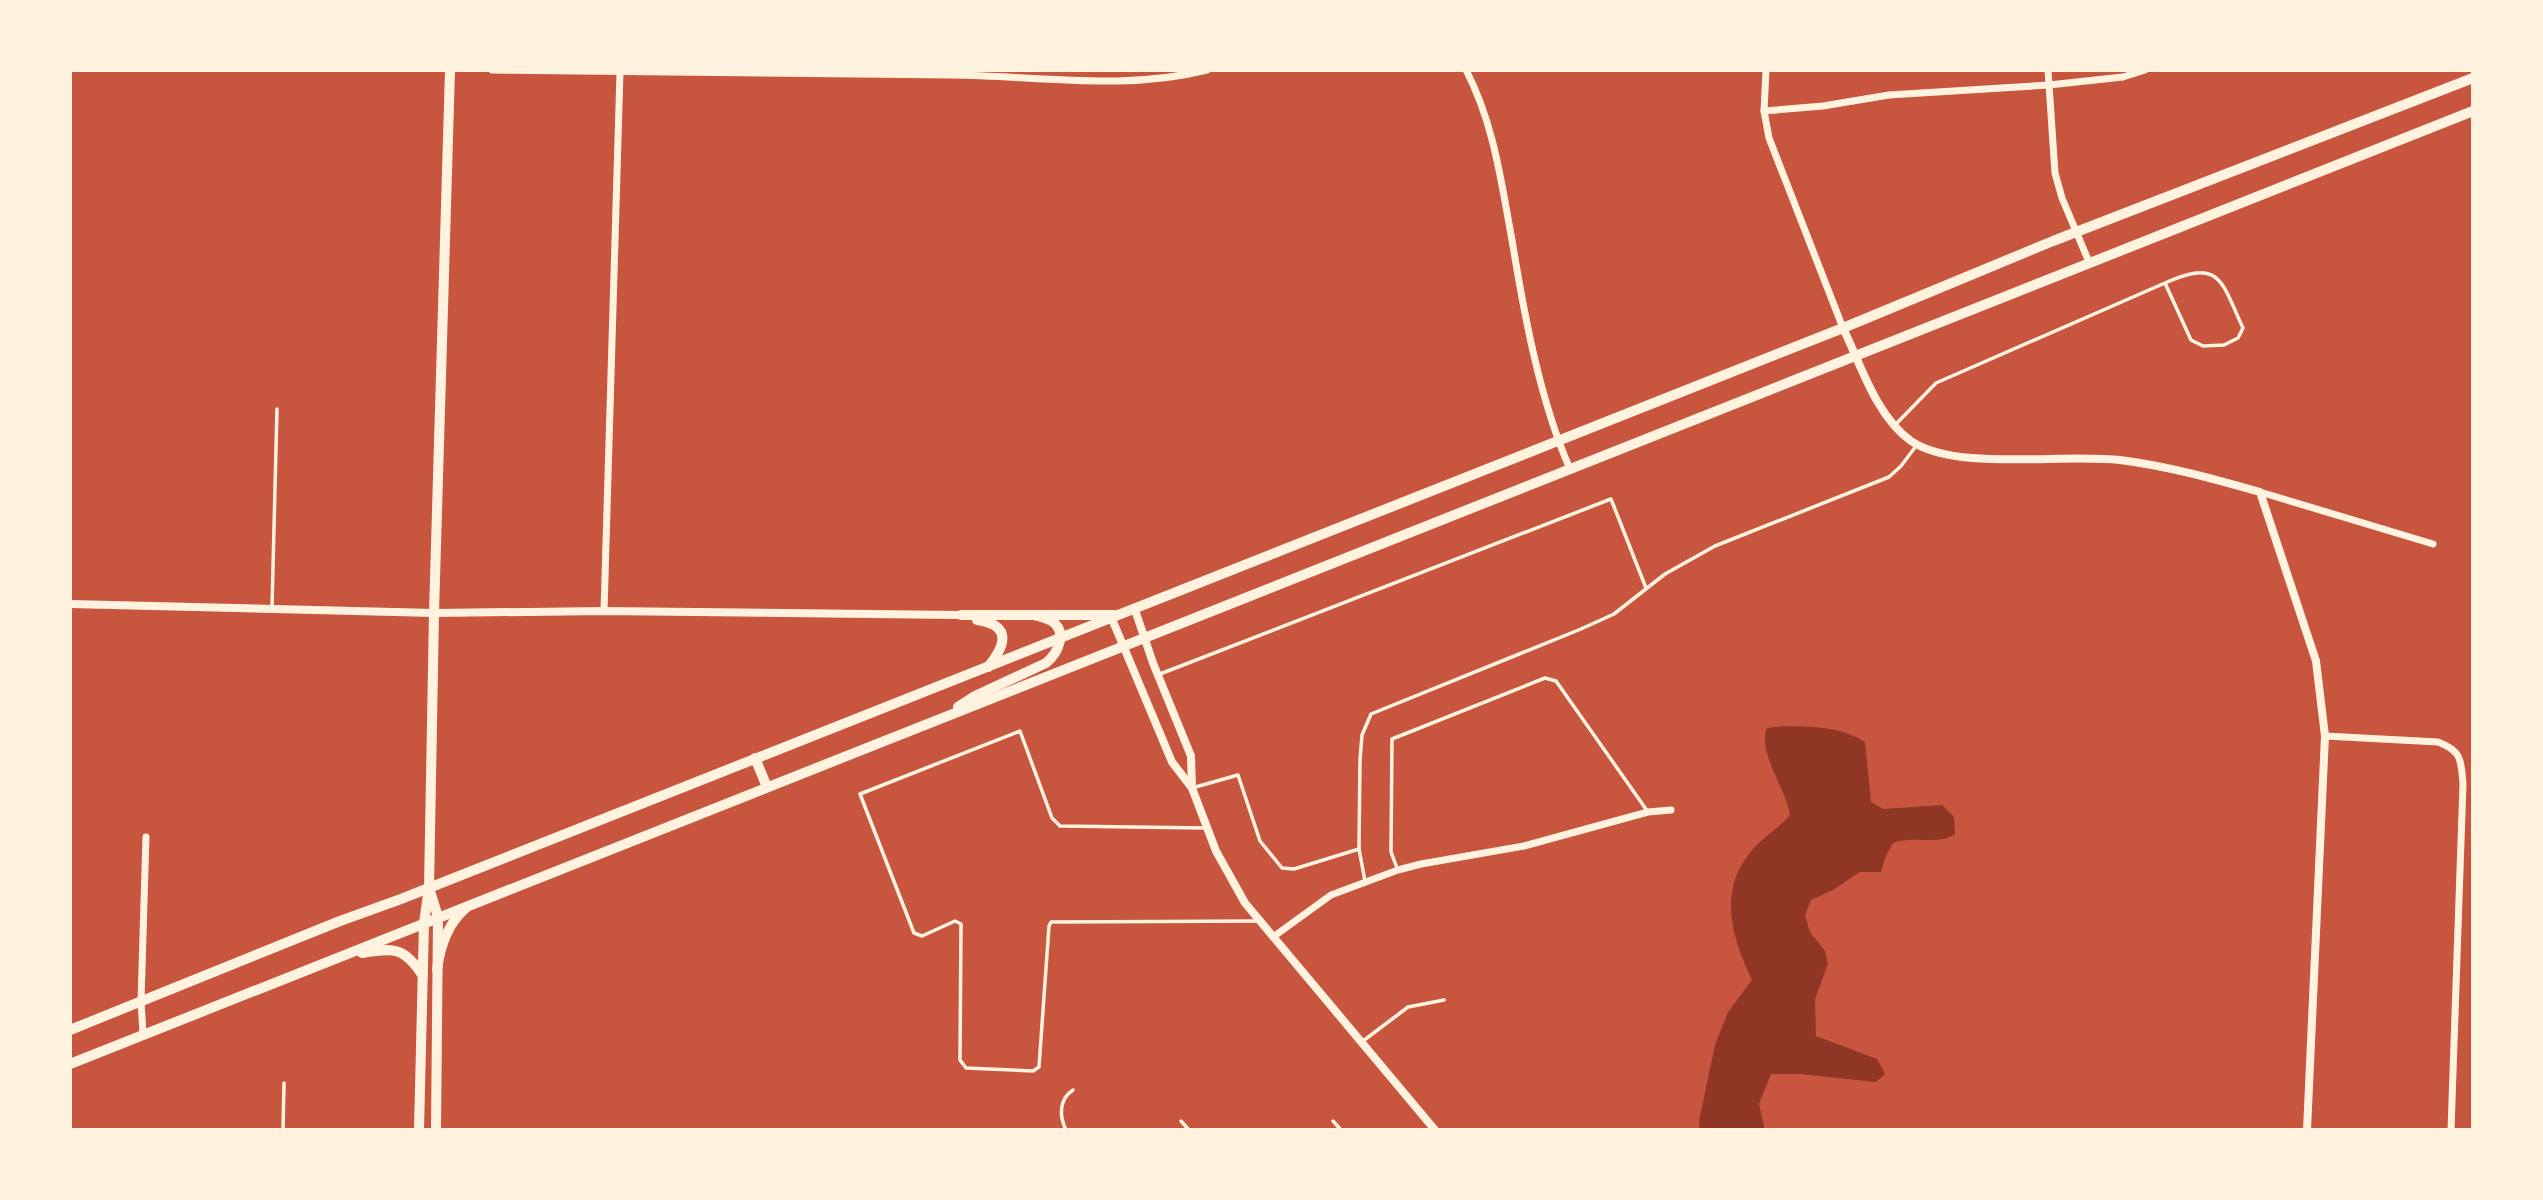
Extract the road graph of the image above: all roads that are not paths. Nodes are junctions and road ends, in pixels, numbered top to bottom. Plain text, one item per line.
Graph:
1 (450, 70) edge
2 (492, 70) edge
3 (1207, 70) edge
4 (1466, 70) edge
5 (1766, 70) edge
6 (2049, 70) edge
7 (2145, 70) edge
8 (620, 72) junction
9 (2473, 78) edge
10 (2049, 85) junction
11 (1764, 111) junction
12 (2473, 111) edge
13 (2077, 232) junction
14 (2090, 262) junction
15 (2165, 283) junction
16 (1843, 328) junction
17 (1856, 355) junction
18 (277, 409) dead end
19 (1894, 426) junction
20 (1558, 441) junction
21 (1917, 444) junction
22 (1570, 469) junction
23 (2260, 492) junction
24 (2433, 544) dead end
25 (1646, 588) junction
26 (70, 604) edge
27 (272, 609) junction
28 (1135, 610) junction
29 (604, 611) junction
30 (433, 613) junction
31 (961, 615) junction
32 (1034, 615) junction
33 (1117, 617) junction
34 (1060, 639) junction
35 (1144, 639) junction
36 (1124, 647) junction
37 (987, 668) junction
38 (1158, 675) junction
39 (941, 719) junction
40 (2325, 736) junction
41 (755, 758) junction
42 (767, 788) junction
43 (1192, 788) junction
44 (1671, 810) dead end
45 (1648, 812) junction
46 (1206, 828) junction
47 (146, 837) dead end
48 (1359, 849) junction
49 (1398, 870) junction
50 (1366, 883) junction
51 (429, 888) junction
52 (471, 904) junction
53 (438, 917) junction
54 (1260, 921) junction
55 (424, 923) junction
56 (1273, 937) junction
57 (339, 957) junction
58 (437, 971) junction
59 (423, 976) junction
60 (1444, 1000) dead end
61 (141, 1001) junction
62 (70, 1030) edge
63 (144, 1034) junction
64 (1361, 1042) junction
65 (421, 1050) junction
66 (437, 1050) junction
67 (70, 1064) edge
68 (284, 1083) dead end
69 (1073, 1090) dead end
70 (1181, 1121) dead end
71 (1333, 1121) dead end
72 (283, 1130) edge
73 (419, 1130) edge
74 (436, 1130) edge
75 (1066, 1130) edge
76 (1189, 1130) edge
77 (1341, 1130) edge
78 (1435, 1130) edge
79 (2307, 1130) edge
80 (2451, 1130) edge

1 - 30 main road
2 - 8 street
3 - 8 street
4 - 20 street
5 - 11 street
6 - 10 street
7 - 10 street
8 - 29 street
9 - 13 main road
10 - 11 street
10 - 13 street
11 - 16 street
12 - 14 main road
13 - 14 street
13 - 16 main road
14 - 17 main road
15 - 15 lane
15 - 19 lane
16 - 17 street
16 - 20 main road
17 - 19 street
17 - 22 main road
18 - 27 lane
19 - 21 street
20 - 22 street
20 - 28 main road
21 - 23 street
21 - 25 lane
22 - 35 main road
23 - 24 street
23 - 40 street
25 - 38 lane
25 - 48 lane
26 - 27 street
27 - 30 street
28 - 33 main road
28 - 35 street
29 - 30 street
29 - 31 street
30 - 51 main road
31 - 32 main road
31 - 37 main road
32 - 33 main road
32 - 34 main road
33 - 34 main road
33 - 36 street
34 - 37 main road
34 - 39 main road
35 - 36 main road
35 - 38 street
36 - 39 main road
36 - 43 street
37 - 41 main road
38 - 43 street
39 - 42 main road
40 - 79 street
40 - 80 street
41 - 42 main road
41 - 51 main road
42 - 52 main road
43 - 46 street
43 - 48 lane
44 - 45 street
45 - 49 street
45 - 49 lane
46 - 54 street
46 - 54 lane
47 - 61 street
48 - 50 lane
49 - 50 street
50 - 56 street
51 - 53 main road
51 - 55 main road
51 - 61 main road
52 - 53 main road
52 - 58 main road
53 - 55 main road
53 - 58 main road
54 - 56 street
55 - 57 main road
55 - 59 main road
56 - 64 street
57 - 59 main road
57 - 63 main road
58 - 66 main road
59 - 65 main road
60 - 64 lane
61 - 62 main road
61 - 63 street
63 - 67 main road
64 - 78 street
65 - 66 main road
65 - 73 main road
66 - 74 main road
68 - 72 lane
69 - 75 lane
70 - 76 lane
71 - 77 lane

